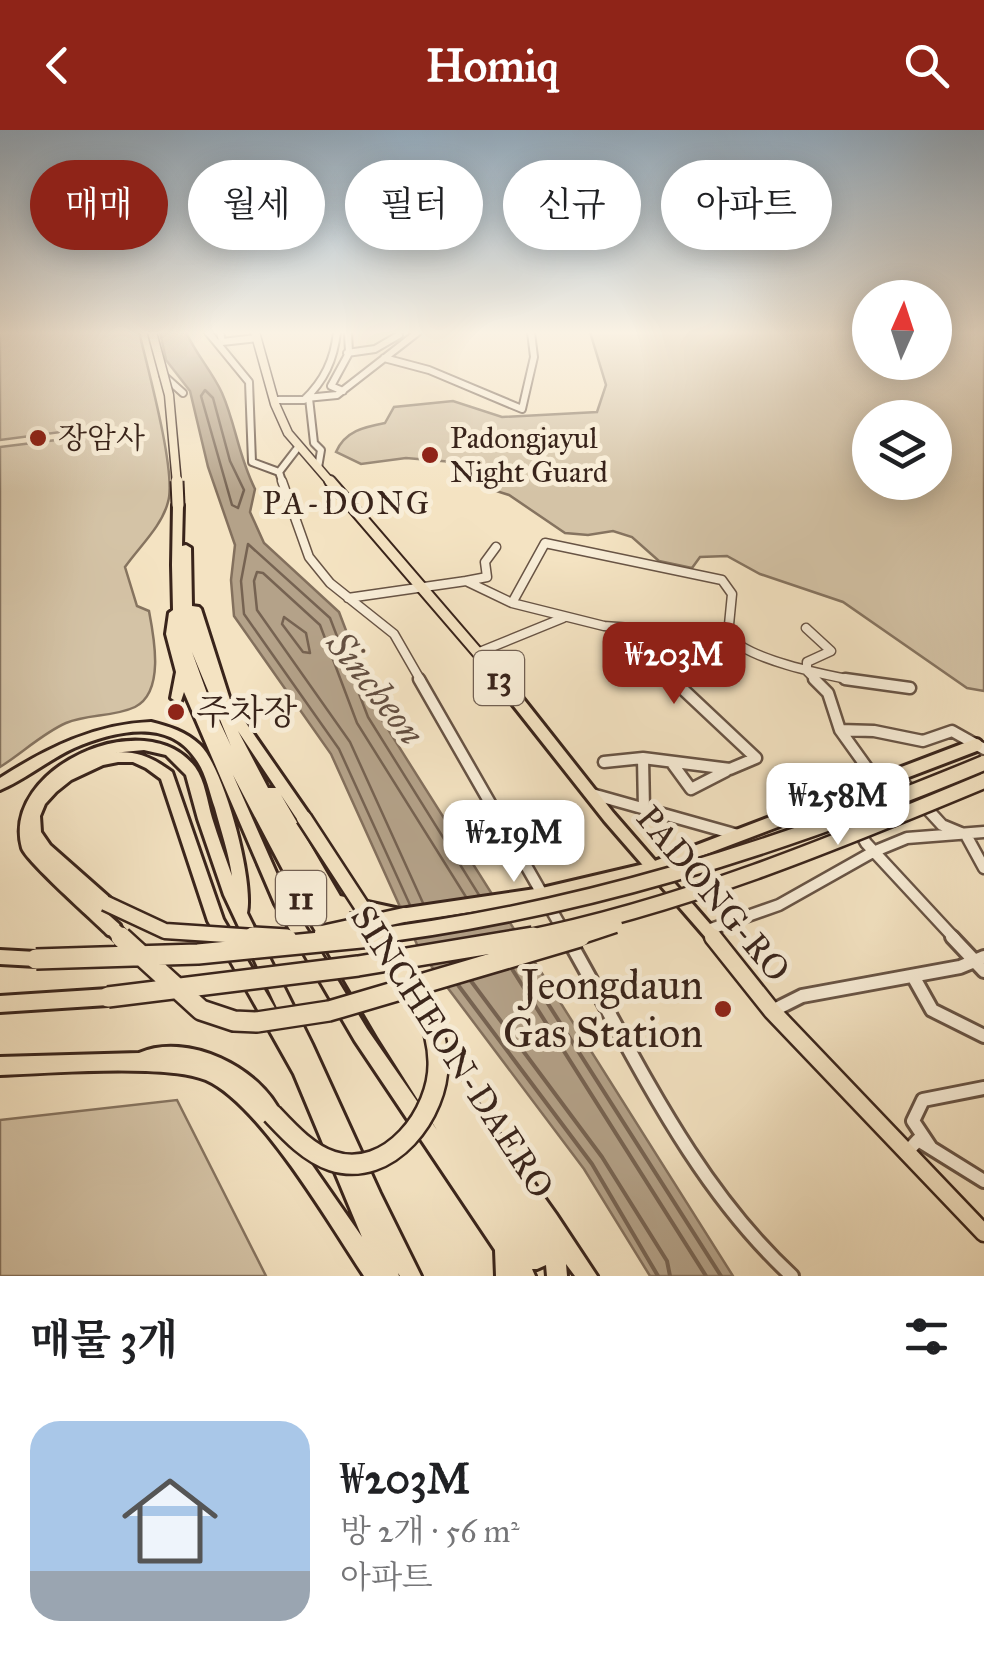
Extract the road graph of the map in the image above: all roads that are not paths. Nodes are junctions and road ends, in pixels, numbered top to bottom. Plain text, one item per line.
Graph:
1 (167, 385) edge
2 (175, 385) edge
3 (250, 385) edge
4 (270, 385) edge
5 (320, 385) edge
6 (331, 385) edge
7 (350, 385) edge
8 (466, 385) edge
9 (527, 385) edge
10 (343, 391) junction
11 (183, 393) dead end
12 (308, 398) junction
13 (274, 400) junction
14 (299, 446) junction
15 (318, 468) junction
16 (279, 472) junction
17 (182, 504) junction
18 (496, 547) dead end
19 (186, 572) junction
20 (466, 581) junction
21 (422, 590) junction
22 (177, 596) junction
23 (348, 598) junction
24 (512, 602) junction
25 (565, 617) junction
26 (618, 628) junction
27 (806, 628) dead end
28 (728, 635) junction
29 (477, 653) junction
30 (181, 670) junction
31 (807, 671) junction
32 (910, 688) dead end
33 (177, 698) dead end
34 (225, 702) junction
35 (193, 729) dead end
36 (840, 730) junction
37 (980, 747) edge
38 (214, 750) junction
39 (644, 758) junction
40 (604, 762) dead end
41 (672, 763) junction
42 (984, 763) edge
43 (730, 769) junction
44 (984, 780) edge
45 (878, 783) junction
46 (0, 786) edge
47 (592, 794) junction
48 (839, 797) junction
49 (644, 809) junction
50 (984, 832) edge
51 (740, 835) junction
52 (966, 836) junction
53 (873, 852) junction
54 (653, 868) junction
55 (984, 868) edge
56 (331, 898) junction
57 (668, 902) junction
58 (396, 916) junction
59 (241, 918) junction
60 (708, 930) junction
61 (321, 938) junction
62 (364, 953) junction
63 (0, 957) edge
64 (982, 963) edge
65 (913, 976) junction
66 (0, 1004) edge
67 (772, 1011) junction
68 (984, 1036) edge
69 (107, 1063) junction
70 (0, 1066) edge
71 (984, 1088) edge
72 (931, 1148) junction
73 (906, 1153) junction
74 (984, 1181) edge
75 (543, 1228) junction
76 (984, 1232) edge
77 (503, 1244) junction
78 (527, 1251) dead end
79 (376, 1276) edge
80 (389, 1276) edge
81 (411, 1276) edge
82 (506, 1276) edge
83 (524, 1276) edge
84 (557, 1276) edge
85 (587, 1276) edge
86 (792, 1276) edge

1 - 17 highway, SINCHEON-DAERO / 11, bridge
2 - 11 street
3 - 16 street
4 - 13 main road, PADONG-RO / 13
5 - 12 street
6 - 10 street
7 - 10 street
8 - 9 street
10 - 12 street
12 - 13 street
12 - 15 street
13 - 14 main road, PADONG-RO / 13
14 - 15 main road, PADONG-RO / 13
14 - 16 street
15 - 21 main road, PADONG-RO / 13
16 - 23 street
17 - 19 highway, SINCHEON-DAERO / 11
17 - 22 highway, SINCHEON-DAERO / 11
18 - 20 street
19 - 34 highway, 11
19 - 75 highway, SINCHEON-DAERO / 11
20 - 21 street
20 - 24 street
21 - 23 street
21 - 29 main road, PADONG-RO / 13
22 - 30 highway, 11
22 - 61 highway, SINCHEON-DAERO / 11
23 - 86 street
24 - 25 street
24 - 28 street
25 - 26 street
25 - 29 street
26 - 28 street
26 - 43 street
27 - 31 street
28 - 31 street
29 - 47 main road, PADONG-RO / 13
30 - 33 highway
30 - 38 highway, 11
31 - 32 street
31 - 36 street
34 - 56 highway, 11
34 - 69 highway, bridge
35 - 38 highway
36 - 37 street
36 - 45 street
37 - 45 main road
38 - 77 highway, 11
39 - 40 street
39 - 41 street
39 - 49 street
41 - 43 street
41 - 43 street
42 - 61 highway, bridge
44 - 57 highway, bridge
45 - 48 street
45 - 52 street
46 - 59 highway
47 - 49 street
47 - 54 main road, PADONG-RO / 13
48 - 51 main road
48 - 53 street
49 - 51 street
50 - 52 street
51 - 54 main road
52 - 53 street
52 - 55 street
53 - 60 street
53 - 64 street
54 - 58 highway
54 - 60 main road, PADONG-RO / 13
56 - 58 highway
56 - 62 highway, 11
57 - 59 highway, bridge
57 - 66 highway, bridge
58 - 61 highway, bridge
58 - 62 highway
59 - 81 highway
60 - 67 main road, PADONG-RO / 13
61 - 63 highway, bridge
61 - 78 highway, SINCHEON-DAERO / 11
61 - 80 highway, bridge
62 - 75 highway, 11
64 - 65 street
65 - 67 street
65 - 68 street
67 - 73 main road, PADONG-RO / 13
69 - 70 highway
69 - 79 highway
71 - 72 street
72 - 73 street
72 - 74 street
73 - 76 main road, PADONG-RO / 13
75 - 77 highway
75 - 84 highway
75 - 85 highway, 11
77 - 82 highway
77 - 83 highway, 11

